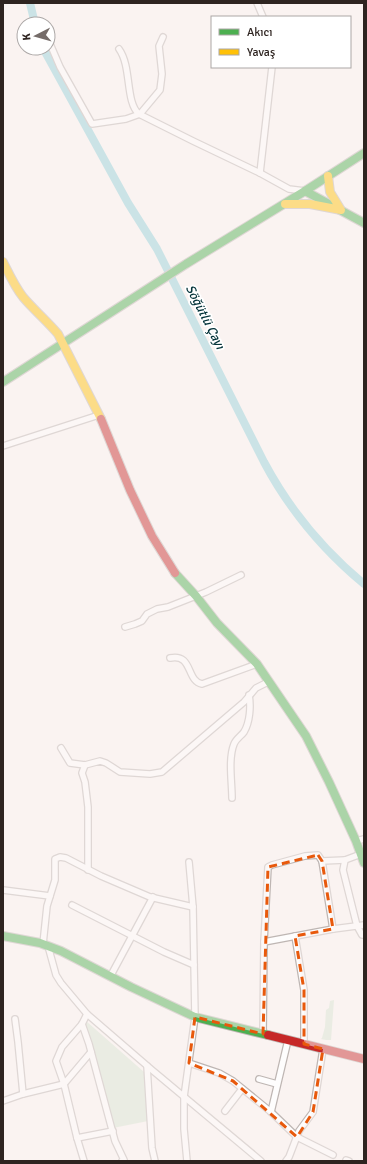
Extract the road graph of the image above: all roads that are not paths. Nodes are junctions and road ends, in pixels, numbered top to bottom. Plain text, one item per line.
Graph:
1 (257, 3) edge
2 (263, 16) edge
3 (163, 37) dead end
4 (119, 50) dead end
5 (55, 56) edge
6 (272, 68) edge
7 (140, 114) junction
8 (364, 153) edge
9 (260, 172) junction
10 (328, 176) junction
11 (305, 191) junction
12 (284, 204) junction
13 (341, 210) junction
14 (364, 223) edge
15 (3, 262) edge
16 (63, 344) junction
17 (3, 382) edge
18 (99, 415) junction
19 (3, 446) edge
20 (241, 575) dead end
21 (196, 596) junction
22 (125, 627) dead end
23 (170, 658) dead end
24 (257, 664) junction
25 (268, 682) junction
26 (249, 695) junction
27 (61, 748) dead end
28 (85, 765) junction
29 (232, 798) dead end
30 (360, 840) edge
31 (361, 854) junction
32 (345, 860) junction
33 (322, 861) junction
34 (189, 862) dead end
35 (364, 862) edge
36 (88, 870) junction
37 (3, 890) edge
38 (50, 896) junction
39 (153, 897) junction
40 (72, 905) dead end
41 (193, 907) junction
42 (364, 925) edge
43 (357, 926) junction
44 (334, 929) junction
45 (364, 935) edge
46 (3, 936) edge
47 (132, 936) junction
48 (295, 936) junction
49 (264, 942) junction
50 (46, 945) junction
51 (194, 965) junction
52 (110, 977) junction
53 (87, 1014) junction
54 (195, 1017) junction
55 (15, 1019) dead end
56 (82, 1024) junction
57 (263, 1034) junction
58 (288, 1040) junction
59 (304, 1044) junction
60 (323, 1049) junction
61 (91, 1052) junction
62 (364, 1059) edge
63 (189, 1063) junction
64 (147, 1066) junction
65 (258, 1079) dead end
66 (64, 1084) junction
67 (278, 1084) junction
68 (242, 1089) junction
69 (22, 1094) junction
70 (184, 1097) junction
71 (3, 1101) edge
72 (225, 1111) dead end
73 (270, 1112) junction
74 (113, 1132) junction
75 (297, 1137) junction
76 (77, 1138) junction
77 (333, 1155) dead end
78 (84, 1161) edge
79 (124, 1161) edge
80 (155, 1161) edge
81 (187, 1161) edge
82 (261, 1161) edge
83 (286, 1161) edge

1 - 2 street
3 - 7 street
4 - 7 street
5 - 7 street
6 - 9 street
7 - 9 street
8 - 10 street
9 - 11 street
10 - 11 street
10 - 13 street
11 - 12 street
11 - 13 street
12 - 13 street
12 - 16 street
13 - 14 street
15 - 16 street
16 - 17 street
16 - 18 street
18 - 19 street
18 - 21 street
20 - 21 street
21 - 22 street
21 - 24 street
23 - 24 street
24 - 25 street
25 - 26 street
25 - 30 street
26 - 28 street
26 - 29 street
27 - 28 street
28 - 36 street
30 - 31 street
31 - 32 street
31 - 35 street
32 - 33 street
32 - 43 street
33 - 44 street
33 - 49 street
34 - 41 street
36 - 38 street
36 - 39 street
37 - 38 street
38 - 50 street
39 - 41 street
39 - 47 street
40 - 47 street
41 - 51 street
42 - 43 street
43 - 44 street
43 - 45 street
44 - 48 street
46 - 50 street
47 - 51 street
47 - 52 street
48 - 49 street
48 - 59 street
49 - 57 street
50 - 52 street
50 - 53 street
51 - 54 street
52 - 54 street
53 - 56 street
53 - 64 street
54 - 57 street
54 - 63 street
55 - 69 street
56 - 61 street
56 - 66 street
57 - 58 street
58 - 59 street
58 - 67 street
59 - 60 street
60 - 62 street
60 - 75 street
61 - 66 street
61 - 74 street
63 - 68 street
63 - 70 street
64 - 70 street
64 - 80 street
65 - 67 street
66 - 69 street
66 - 76 street
67 - 73 street
68 - 72 street
68 - 73 street
69 - 71 street
70 - 81 street
70 - 82 street
73 - 75 street
74 - 76 street
74 - 79 street
75 - 77 street
75 - 83 street
76 - 78 street

